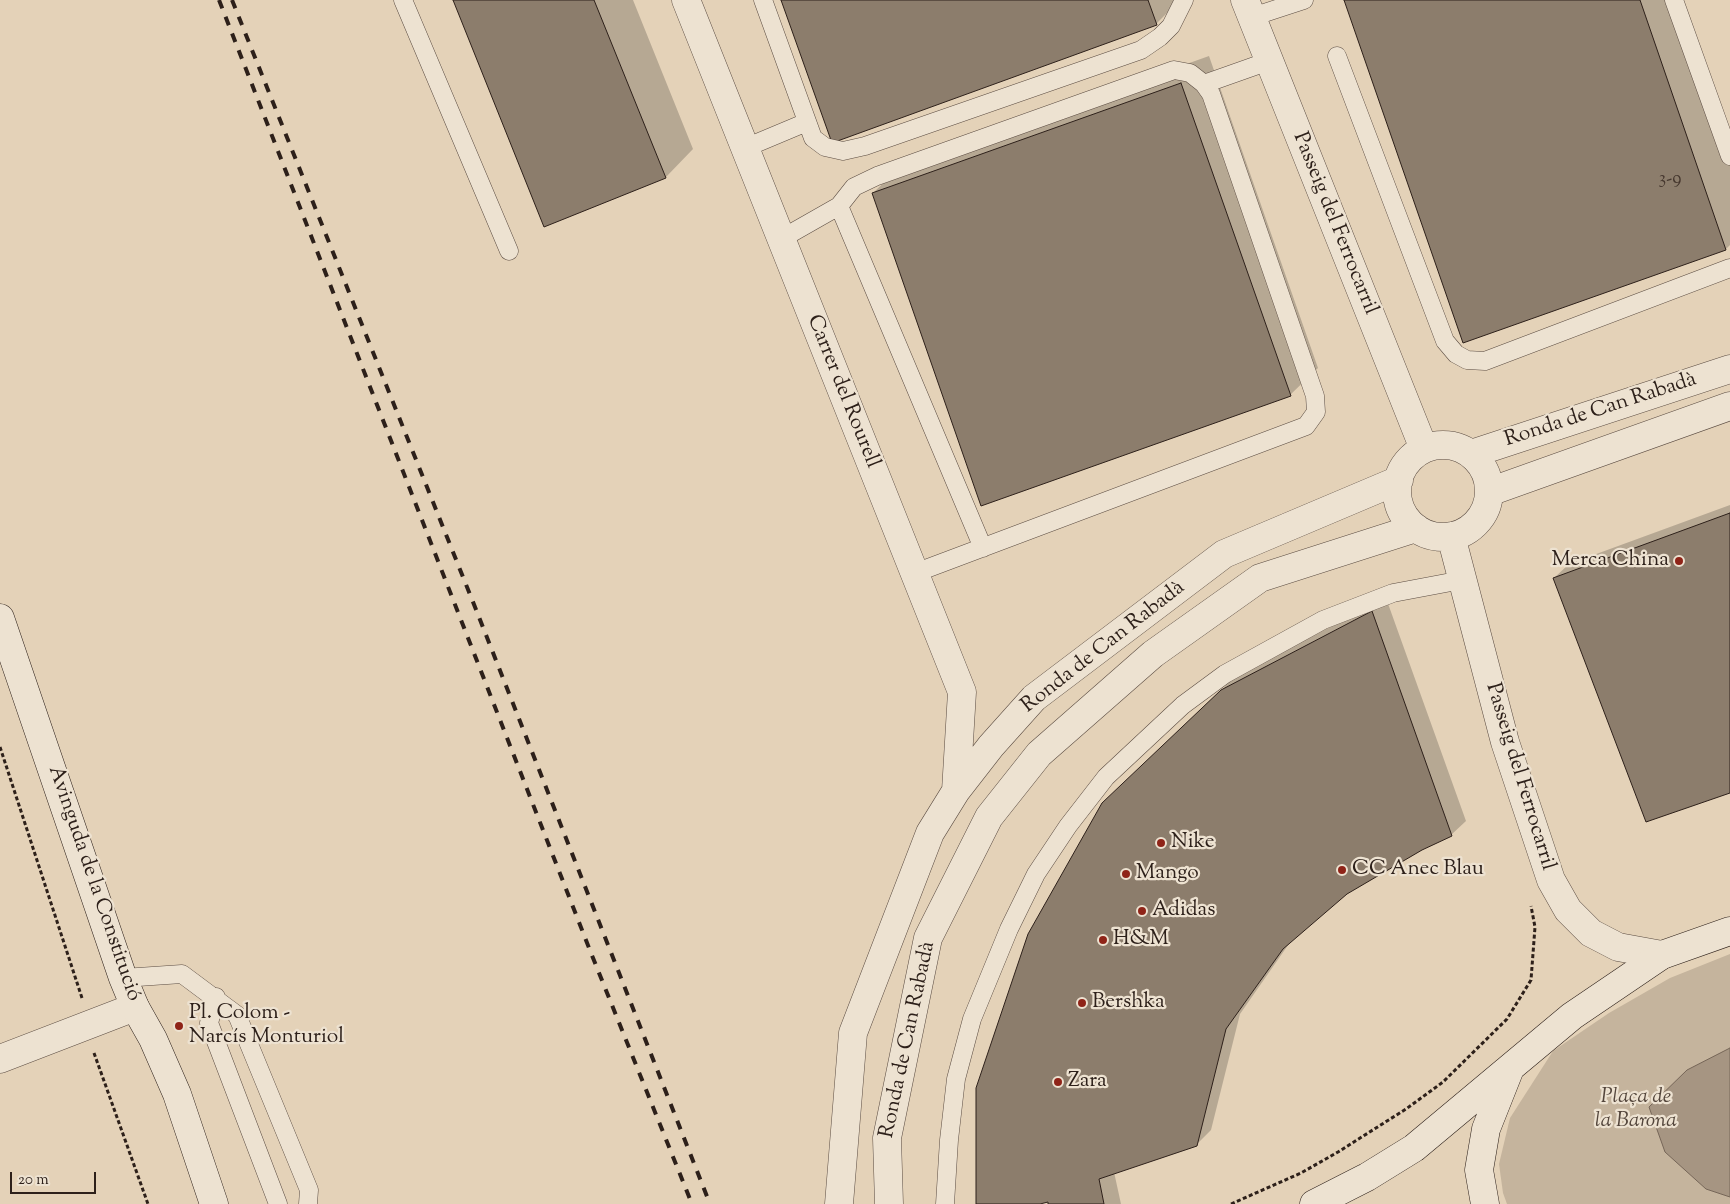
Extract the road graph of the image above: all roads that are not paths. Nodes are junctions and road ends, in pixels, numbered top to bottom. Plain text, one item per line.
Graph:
1 (403, 0) edge
2 (686, 0) edge
3 (763, 0) edge
4 (1184, 0) edge
5 (1304, 0) edge
6 (1674, 0) edge
7 (1248, 8) edge
8 (1337, 56) dead end
9 (1269, 61) junction
10 (1204, 84) junction
11 (807, 122) junction
12 (745, 148) junction
13 (1730, 156) edge
14 (839, 206) junction
15 (781, 239) junction
16 (509, 251) dead end
17 (1730, 268) edge
18 (1730, 369) edge
19 (1730, 406) edge
20 (1424, 449) junction
21 (1471, 454) junction
22 (1399, 480) junction
23 (1489, 492) junction
24 (1416, 528) junction
25 (1451, 536) junction
26 (982, 548) junction
27 (915, 573) junction
28 (1462, 580) junction
29 (0, 618) edge
30 (956, 791) junction
31 (1730, 931) edge
32 (1662, 955) junction
33 (123, 978) junction
34 (216, 997) junction
35 (136, 1007) junction
36 (0, 1059) edge
37 (1510, 1069) junction
38 (214, 1204) edge
39 (278, 1204) edge
40 (308, 1204) edge
41 (839, 1204) edge
42 (889, 1204) edge
43 (945, 1204) edge
44 (1314, 1204) edge
45 (1485, 1204) edge

1 - 16 lane
2 - 12 street, Carrer del Rourell
3 - 11 lane
4 - 11 lane
5 - 7 lane
6 - 13 lane
7 - 9 street, Passeig del Ferrocarril
8 - 17 lane
9 - 10 lane
9 - 20 street, Passeig del Ferrocarril
10 - 14 lane
10 - 26 lane
11 - 12 lane
12 - 15 street, Carrer del Rourell
14 - 15 lane
14 - 26 lane
15 - 27 street, Carrer del Rourell
18 - 21 street, Ronda de Can Rabadà
19 - 23 street, Ronda de Can Rabadà
20 - 21 street, Ronda de Can Rabadà
20 - 22 street
21 - 23 street, Ronda de Can Rabadà
22 - 24 street
22 - 30 street, Ronda de Can Rabadà
23 - 25 street
24 - 25 street
24 - 42 street, Ronda de Can Rabadà
25 - 28 street, Passeig del Ferrocarril
26 - 27 lane
27 - 30 street, Carrer del Rourell
28 - 32 street, Passeig del Ferrocarril
28 - 43 lane
29 - 33 street, Avinguda de la Constitució
30 - 41 street, Ronda de Can Rabadà
31 - 32 street
32 - 37 street
33 - 34 lane
33 - 35 street, Avinguda de la Constitució
34 - 39 lane
34 - 40 lane
35 - 36 street
35 - 38 street, Avinguda de la Constitució
37 - 44 street
37 - 45 street

